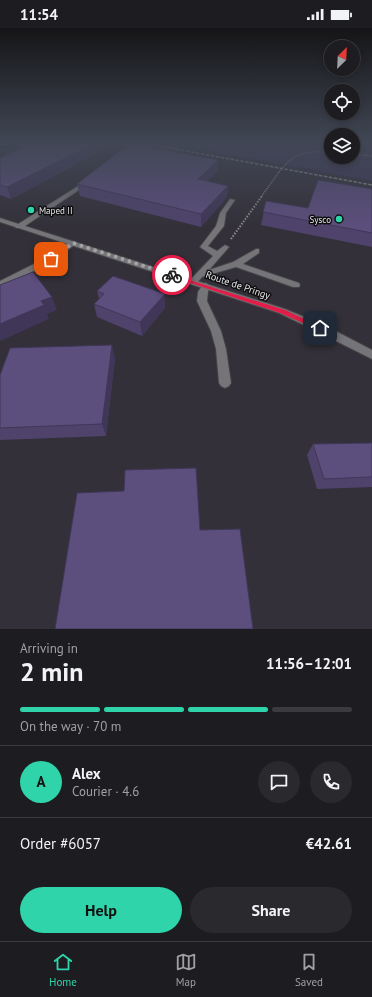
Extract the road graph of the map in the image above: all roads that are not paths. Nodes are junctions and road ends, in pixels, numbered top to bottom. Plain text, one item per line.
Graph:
1 (92, 180) edge
2 (232, 200) dead end
3 (0, 220) edge
4 (19, 226) junction
5 (73, 243) junction
6 (225, 247) road end
7 (256, 251) dead end
8 (217, 255) junction
9 (236, 264) junction
10 (196, 278) junction
11 (0, 285) edge
12 (296, 285) dead end
13 (206, 286) junction
14 (372, 355) edge
15 (225, 382) dead end

1 - 4 street
2 - 8 street
3 - 4 street, Route de Pringy
4 - 5 street, Route de Pringy
5 - 10 street, Route de Pringy
5 - 11 street
6 - 8 street
7 - 9 street
8 - 10 street
9 - 10 street
9 - 12 street
10 - 13 street, Route de Pringy
13 - 14 street, Route de Pringy
13 - 15 street

